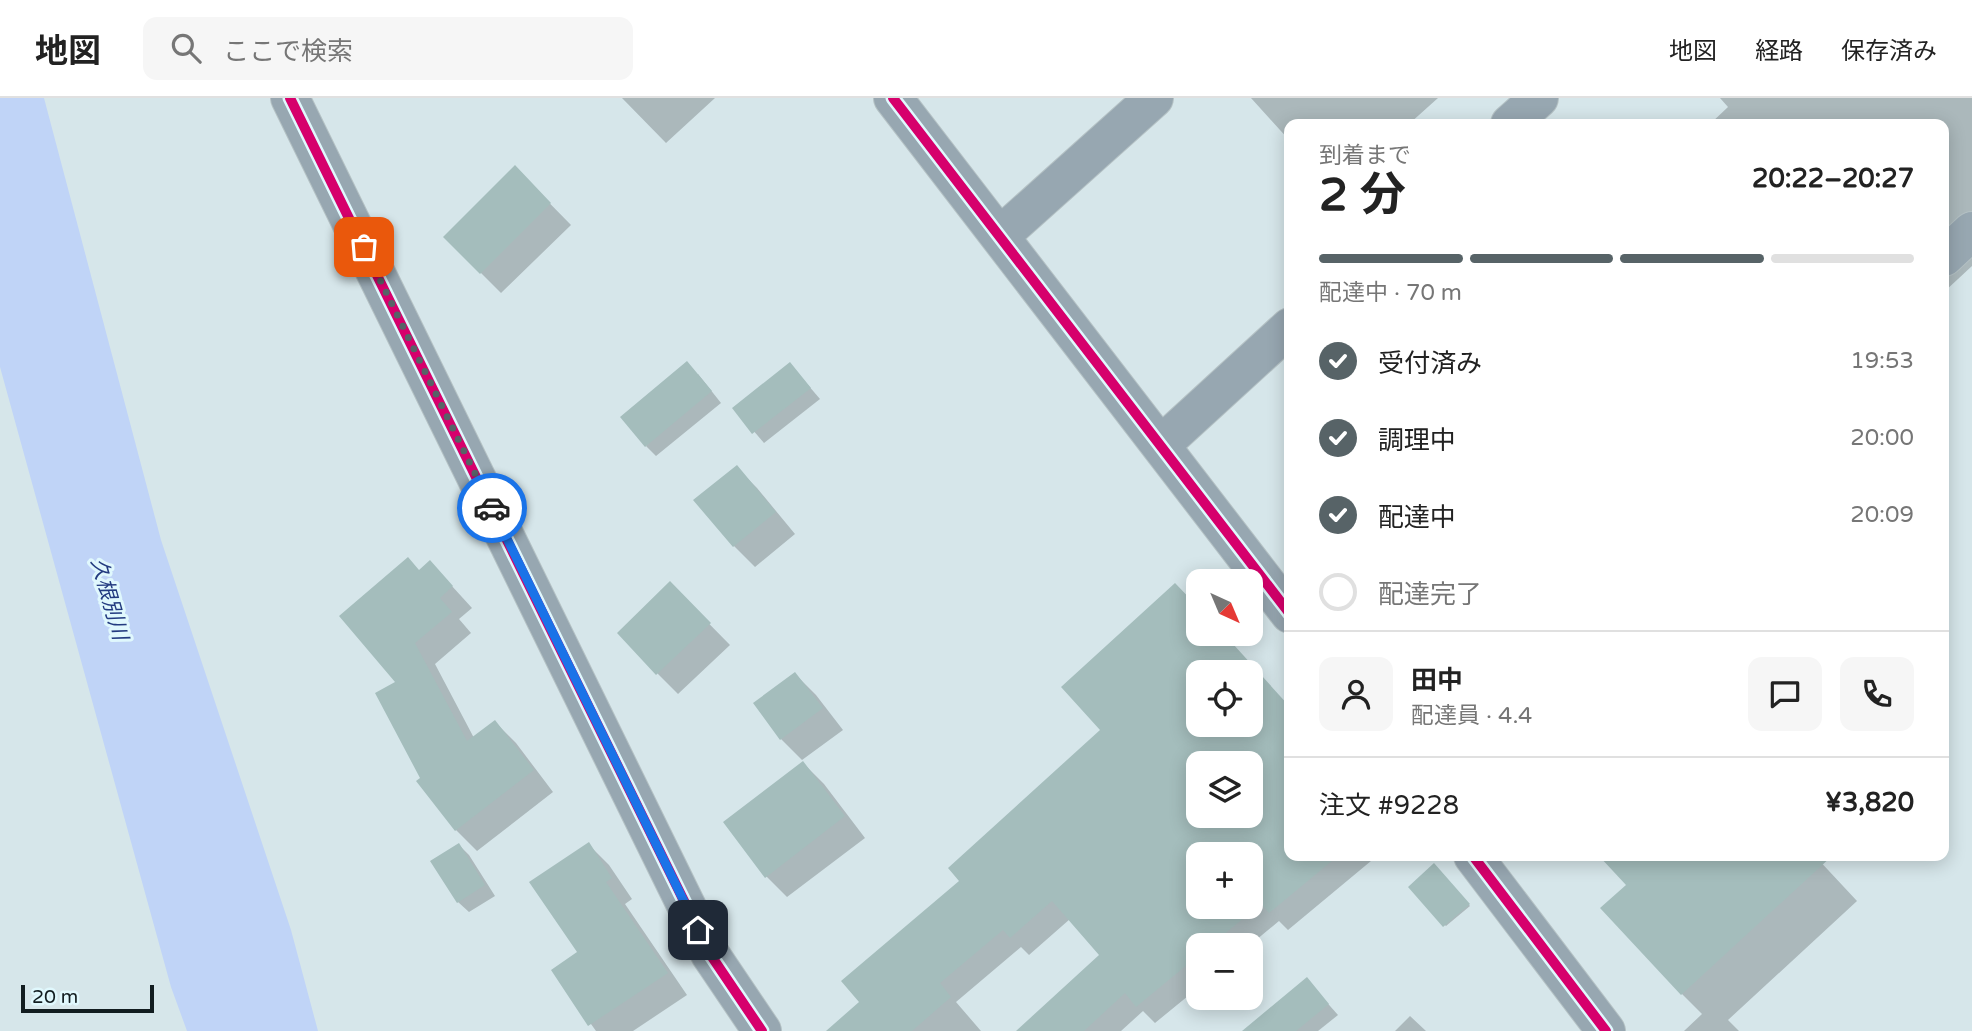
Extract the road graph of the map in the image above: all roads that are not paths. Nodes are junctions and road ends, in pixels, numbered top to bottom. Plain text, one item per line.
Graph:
1 (290, 98) edge
2 (893, 98) edge
3 (1154, 98) edge
4 (1539, 98) edge
5 (1516, 119) edge
6 (1972, 231) edge
7 (1000, 236) junction
8 (1949, 252) edge
9 (1284, 332) edge
10 (1161, 445) junction
11 (1284, 606) edge
12 (1477, 861) edge
13 (762, 1031) edge
14 (1606, 1031) edge

1 - 13 street
2 - 7 street
3 - 7 street
4 - 5 street
6 - 8 street
7 - 10 street
9 - 10 street
10 - 11 street
12 - 14 street

